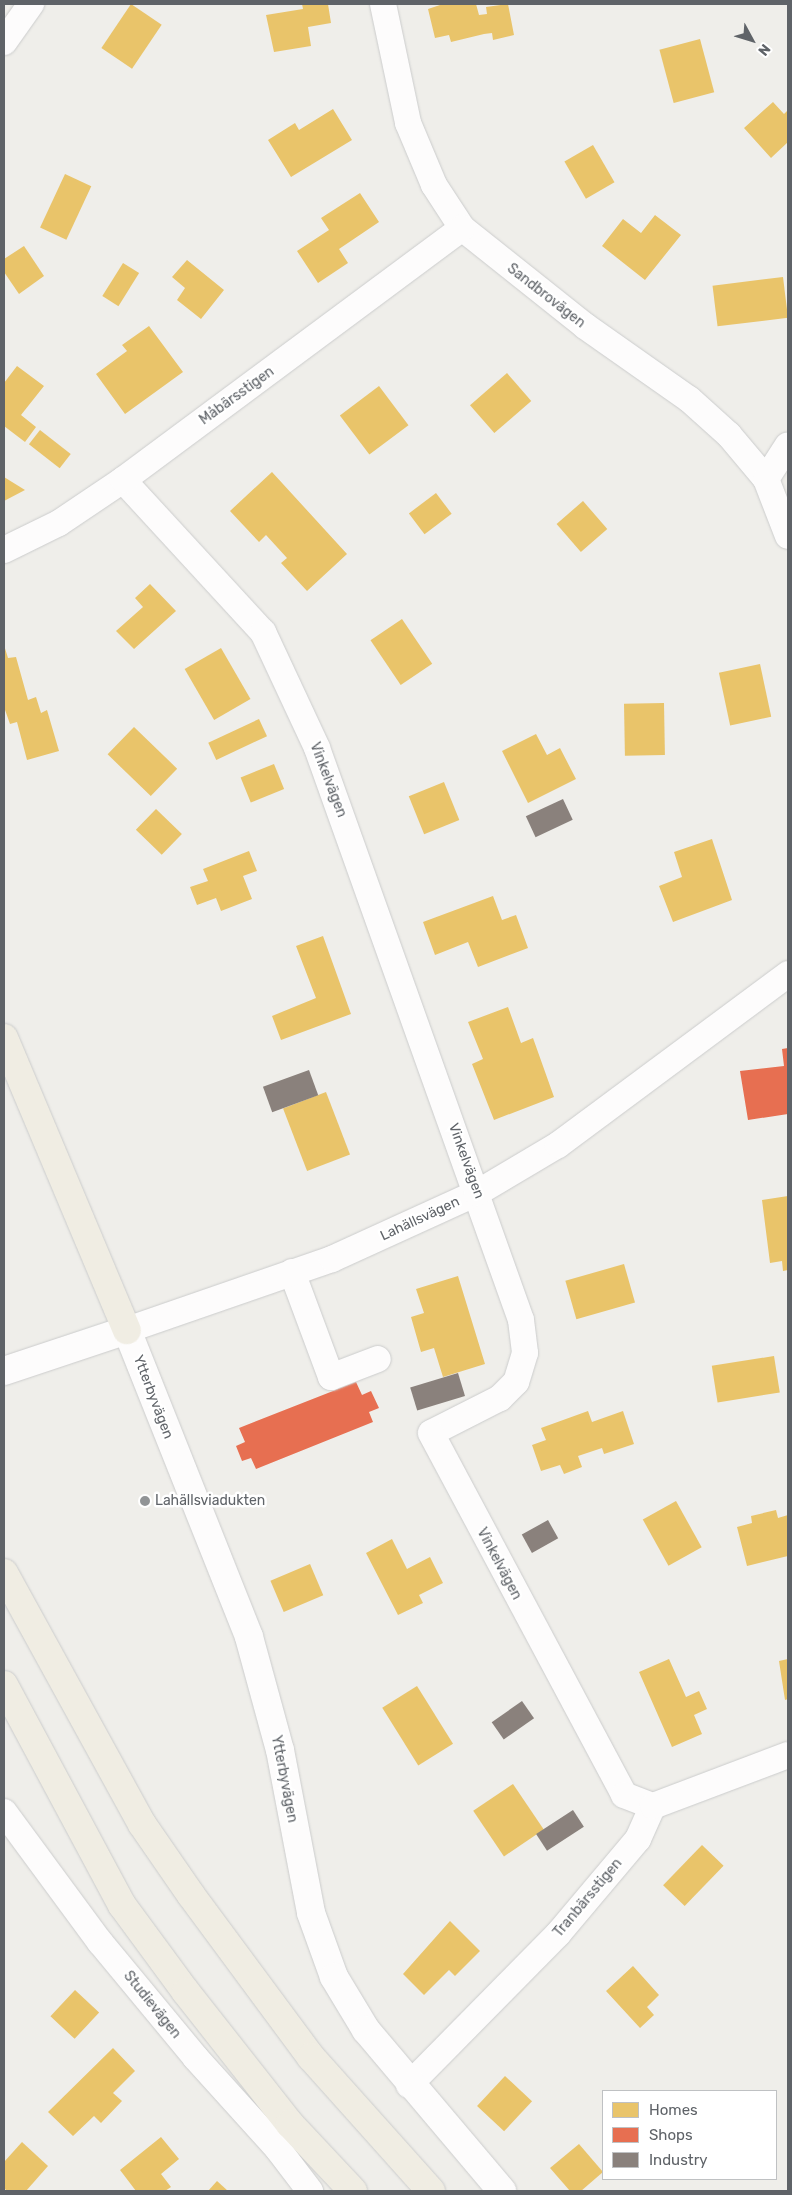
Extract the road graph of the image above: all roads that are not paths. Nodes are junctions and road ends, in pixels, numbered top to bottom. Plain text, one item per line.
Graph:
1 (31, 4) edge
2 (383, 4) edge
3 (4, 42) edge
4 (462, 228) junction
5 (788, 445) edge
6 (766, 479) junction
7 (123, 480) junction
8 (788, 536) edge
9 (4, 550) edge
10 (788, 974) edge
11 (4, 1038) edge
12 (477, 1193) junction
13 (292, 1272) junction
14 (127, 1330) junction
15 (378, 1359) dead end
16 (11, 1368) edge
17 (4, 1573) edge
18 (4, 1685) edge
19 (788, 1755) edge
20 (653, 1806) junction
21 (4, 1812) edge
22 (409, 2085) junction
23 (310, 2191) edge
24 (352, 2191) edge
25 (431, 2191) edge
26 (502, 2191) edge

1 - 3 street
2 - 4 street, Sandbrovägen
4 - 6 street, Sandbrovägen
4 - 7 street, Måbärsstigen
5 - 6 street
6 - 8 street, Sandbrovägen
7 - 9 street, Måbärsstigen
7 - 12 street, Vinkelvägen
10 - 12 street, Lahällsvägen
11 - 14 highway
12 - 13 street, Lahällsvägen
12 - 20 street, Vinkelvägen
13 - 14 street, Lahällsvägen
13 - 15 street
14 - 16 street, Lahällsvägen
14 - 22 street, Ytterbyvägen
17 - 25 highway
18 - 24 highway
19 - 20 street
20 - 22 street, Tranbärsstigen
21 - 23 street, Studievägen
22 - 26 street, Ytterbyvägen

